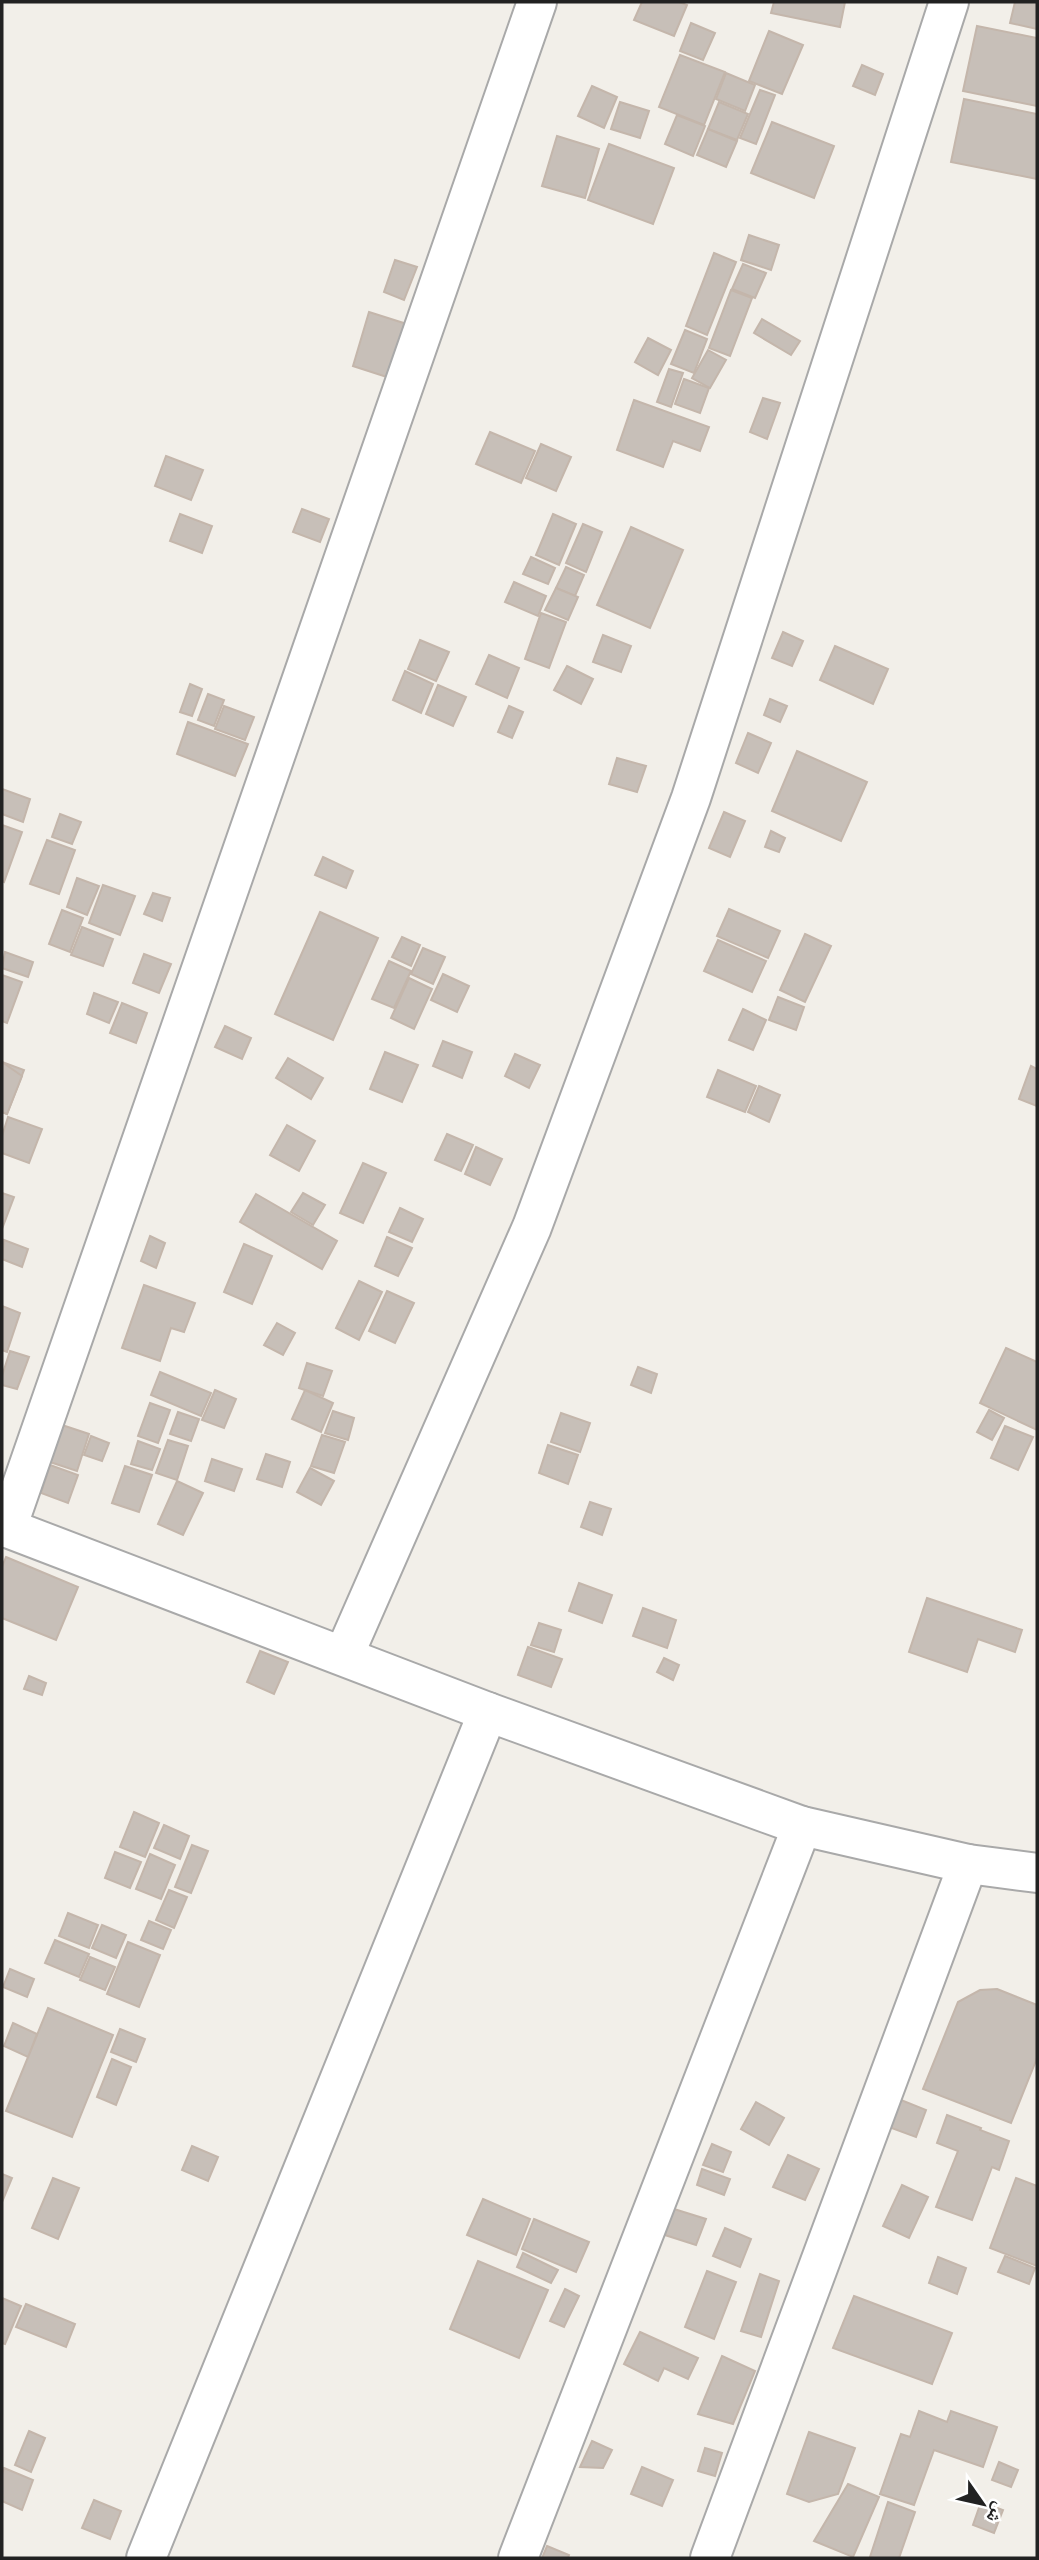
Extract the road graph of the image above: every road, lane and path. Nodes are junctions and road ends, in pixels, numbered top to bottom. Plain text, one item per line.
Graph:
1 (537, 2) edge
2 (949, 2) edge
3 (5, 1527) edge
4 (344, 1655) junction
5 (488, 1712) junction
6 (802, 1826) junction
7 (968, 1864) junction
8 (1037, 1873) edge
9 (146, 2558) edge
10 (518, 2558) edge
11 (710, 2558) edge

1 - 3 street
2 - 4 street
3 - 4 street
4 - 5 street
5 - 6 street
5 - 9 street
6 - 7 street
6 - 10 street
7 - 8 street
7 - 11 street

